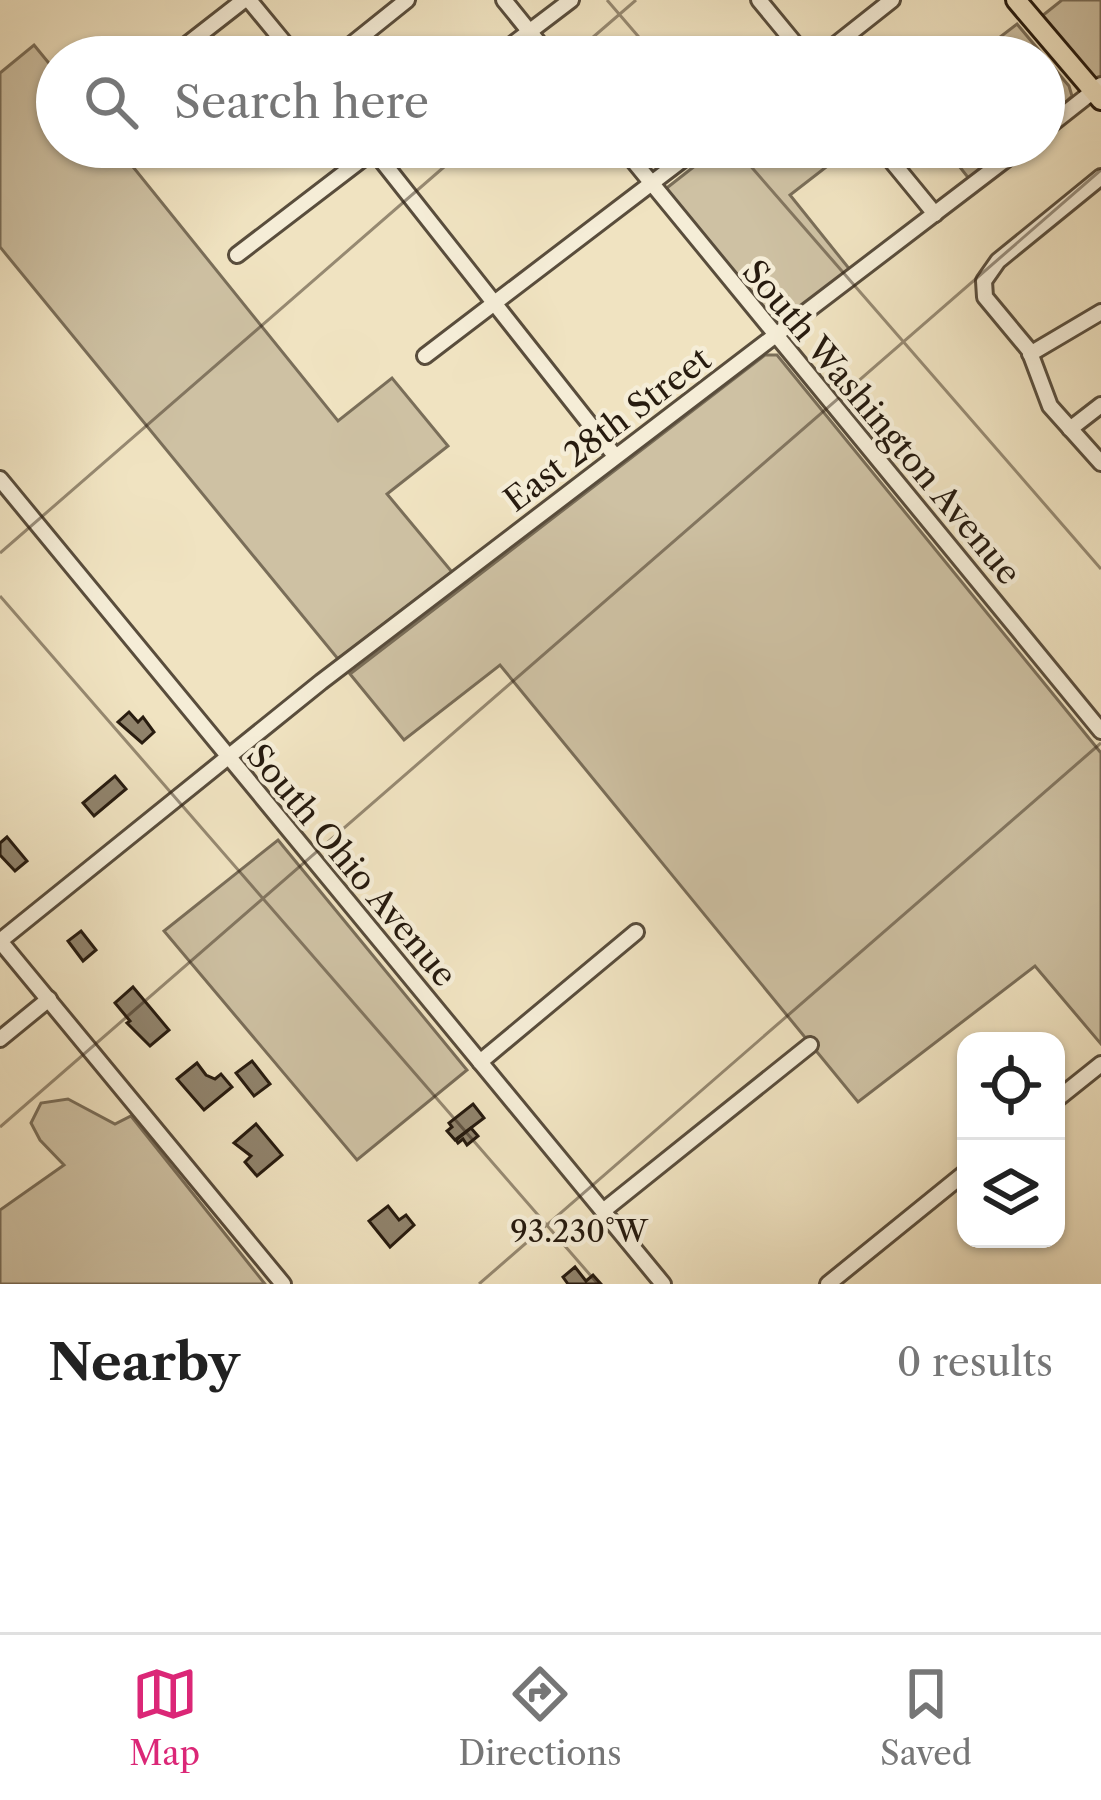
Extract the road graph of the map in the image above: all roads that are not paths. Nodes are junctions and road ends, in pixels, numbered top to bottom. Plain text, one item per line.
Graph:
1 (246, 0) edge
2 (407, 0) edge
3 (504, 0) edge
4 (571, 0) edge
5 (759, 0) edge
6 (892, 0) edge
7 (1016, 0) edge
8 (530, 32) junction
9 (199, 36) edge
10 (278, 36) edge
11 (362, 36) edge
12 (525, 36) edge
13 (533, 36) edge
14 (789, 36) edge
15 (847, 36) edge
16 (1048, 36) edge
17 (1065, 55) edge
18 (1098, 92) edge
19 (1065, 115) edge
20 (349, 168) edge
21 (391, 168) edge
22 (639, 168) edge
23 (671, 168) edge
24 (897, 168) edge
25 (995, 168) edge
26 (1101, 177) edge
27 (651, 183) junction
28 (935, 214) junction
29 (237, 255) dead end
30 (494, 301) junction
31 (1096, 316) edge
32 (1101, 334) edge
33 (775, 335) junction
34 (1030, 354) junction
35 (425, 356) dead end
36 (1101, 405) edge
37 (1070, 429) junction
38 (615, 456) junction
39 (1101, 463) edge
40 (0, 479) edge
41 (1101, 731) edge
42 (228, 757) junction
43 (636, 932) dead end
44 (0, 940) edge
45 (49, 999) junction
46 (0, 1039) edge
47 (810, 1045) dead end
48 (480, 1062) junction
49 (1101, 1064) edge
50 (1065, 1093) edge
51 (957, 1179) edge
52 (603, 1211) junction
53 (284, 1284) edge
54 (663, 1284) edge
55 (828, 1284) edge

1 - 9 street
1 - 10 street
2 - 11 street
3 - 8 street
4 - 8 street
5 - 14 street
6 - 15 street
7 - 16 main road
8 - 12 street
8 - 13 street
17 - 18 main road
18 - 19 street
20 - 29 street
21 - 30 street
22 - 27 street, South Washington Avenue
23 - 27 street
24 - 28 street
25 - 28 street, East 28th Street
26 - 34 street
27 - 30 street
27 - 33 street, South Washington Avenue
28 - 33 street, East 28th Street
30 - 35 street
30 - 38 street
31 - 32 street
31 - 34 street
33 - 38 street, East 28th Street
33 - 41 street, South Washington Avenue
34 - 37 street
36 - 37 street
37 - 39 street
38 - 42 street, East 28th Street
40 - 42 street, South Ohio Avenue
42 - 44 street, East 28th Street
42 - 48 street, South Ohio Avenue
43 - 48 street
44 - 45 street
45 - 46 street
45 - 53 street
47 - 52 street
48 - 52 street, South Ohio Avenue
49 - 50 street
51 - 55 street
52 - 54 street, South Ohio Avenue

